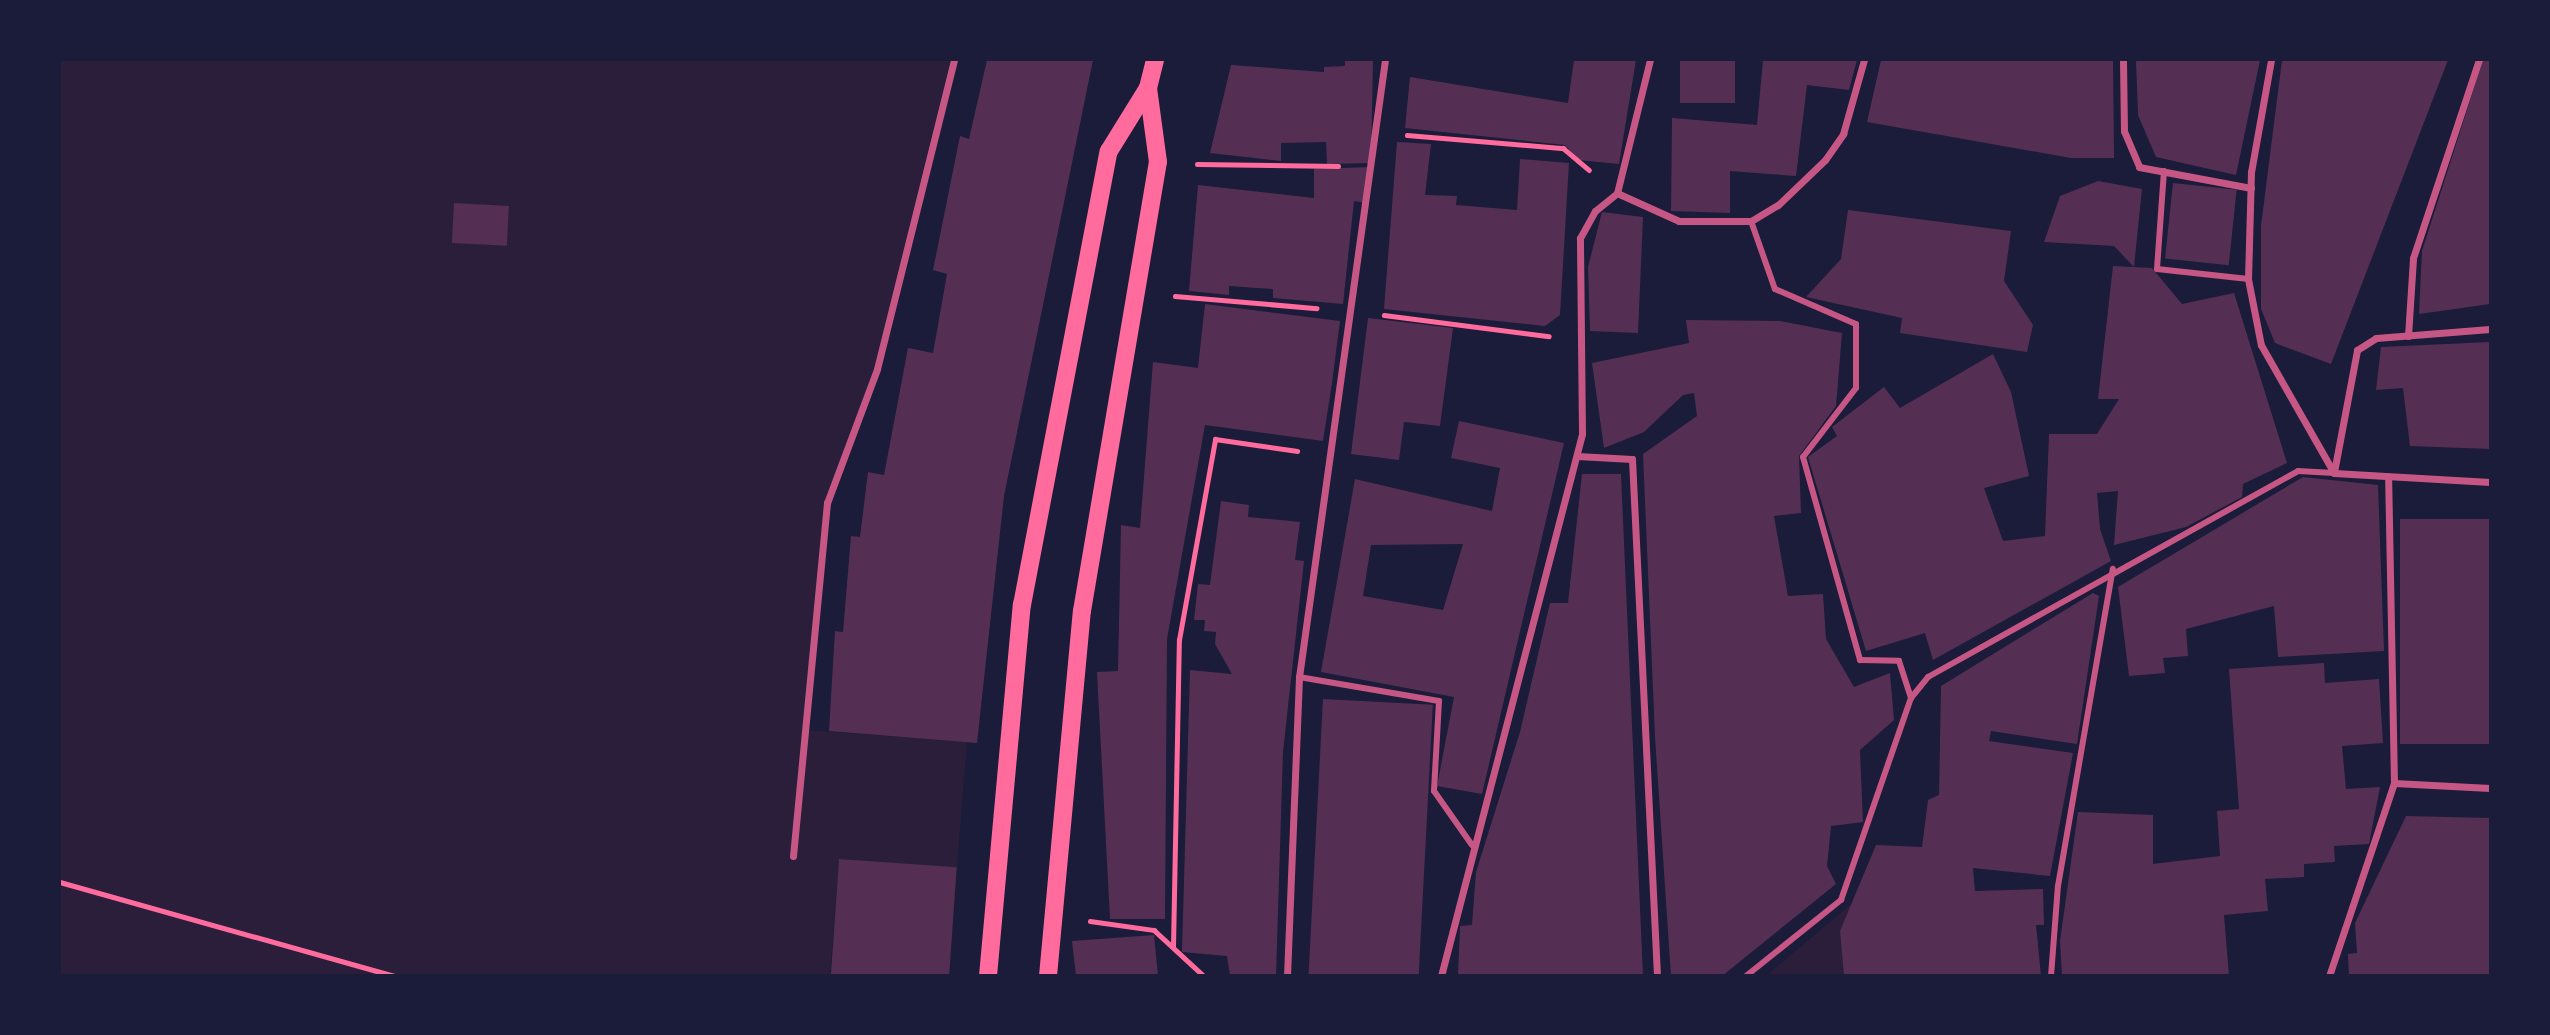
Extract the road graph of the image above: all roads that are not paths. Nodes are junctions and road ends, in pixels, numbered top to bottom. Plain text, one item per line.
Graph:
1 (954, 60) edge
2 (1155, 60) edge
3 (1385, 60) edge
4 (1650, 60) edge
5 (1864, 60) edge
6 (2123, 60) edge
7 (2271, 60) edge
8 (2479, 60) edge
9 (1148, 88) junction
10 (2164, 171) junction
11 (2251, 188) junction
12 (1617, 193) junction
13 (1751, 221) junction
14 (2248, 279) junction
15 (2490, 329) edge
16 (2408, 336) junction
17 (1577, 456) junction
18 (2334, 472) junction
19 (2388, 479) junction
20 (2490, 482) edge
21 (2113, 569) junction
22 (1299, 677) junction
23 (1911, 698) junction
24 (2394, 783) junction
25 (2490, 788) edge
26 (1472, 845) junction
27 (793, 856) dead end
28 (988, 975) edge
29 (1048, 975) edge
30 (1287, 975) edge
31 (1441, 975) edge
32 (1657, 975) edge
33 (1746, 975) edge
34 (2051, 975) edge
35 (2329, 975) edge

1 - 27 street
2 - 9 main road
3 - 22 street
4 - 12 street
5 - 13 street
6 - 10 street
7 - 11 street
8 - 16 street
9 - 28 main road
9 - 29 main road
10 - 11 street
10 - 14 street
11 - 14 street
12 - 13 street
12 - 17 street
13 - 23 street
14 - 18 street
15 - 16 street
16 - 18 street
17 - 26 street
17 - 32 street
18 - 19 street
18 - 21 street
19 - 20 street
19 - 24 street
21 - 23 street
21 - 34 street
22 - 26 street
22 - 30 street
23 - 33 street
24 - 25 street
24 - 35 street
26 - 31 street

